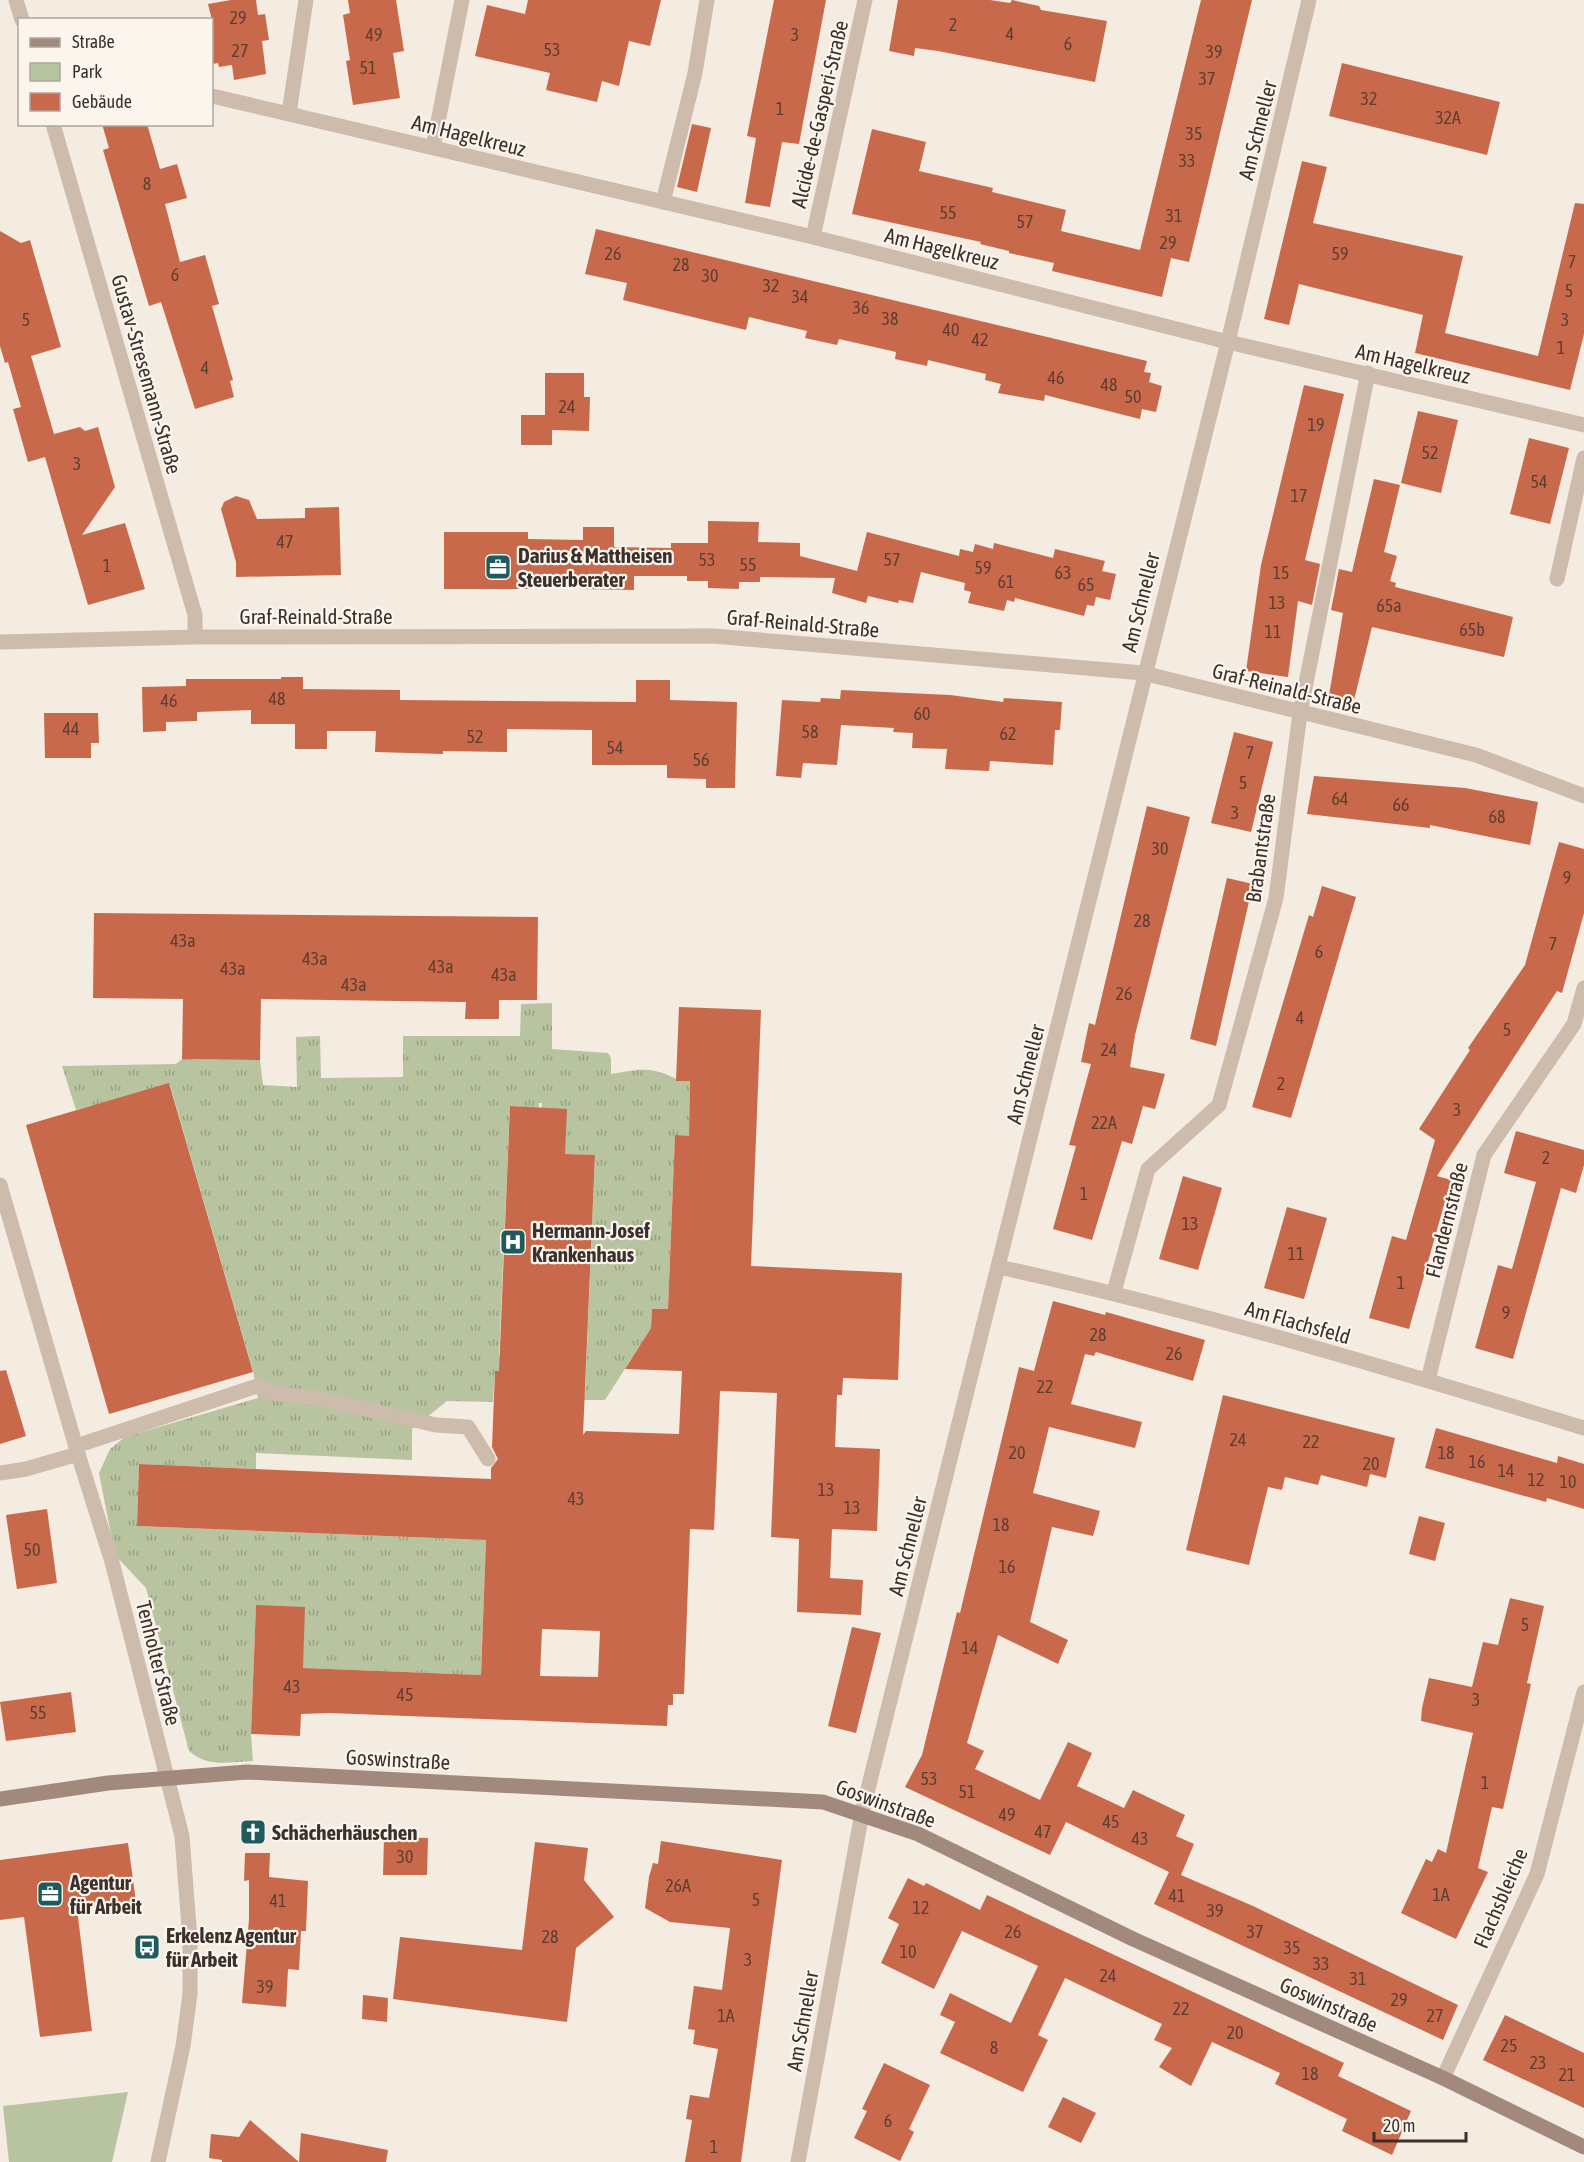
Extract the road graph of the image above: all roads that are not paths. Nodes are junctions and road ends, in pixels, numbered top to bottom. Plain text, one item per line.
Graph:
1 (16, 0) edge
2 (306, 0) edge
3 (462, 0) edge
4 (707, 0) edge
5 (865, 0) edge
6 (1309, 0) edge
7 (21, 18) edge
8 (213, 96) edge
9 (289, 112) junction
10 (54, 126) edge
11 (433, 147) junction
12 (663, 202) junction
13 (813, 237) junction
14 (1228, 342) junction
15 (1368, 373) junction
16 (1584, 425) edge
17 (1584, 458) edge
18 (1557, 579) dead end
19 (195, 637) junction
20 (0, 642) edge
21 (1143, 673) junction
22 (1300, 713) junction
23 (1584, 796) edge
24 (1584, 988) edge
25 (0, 1185) edge
26 (999, 1267) junction
27 (1114, 1292) junction
28 (1428, 1380) junction
29 (1584, 1428) edge
30 (77, 1450) junction
31 (488, 1459) dead end
32 (0, 1473) edge
33 (1584, 1692) edge
34 (167, 1777) junction
35 (0, 1799) edge
36 (862, 1813) junction
37 (1443, 2078) junction
38 (1584, 2147) edge
39 (158, 2162) edge
40 (798, 2162) edge

1 - 7 street
2 - 9 street
3 - 11 street
4 - 12 street
5 - 13 street, Alcide-de-Gasperi-Straße
6 - 14 street, Am Schneller
8 - 9 street, Am Hagelkreuz
9 - 11 street, Am Hagelkreuz
10 - 19 street, Gustav-Stresemann-Straße
11 - 12 street, Am Hagelkreuz
12 - 13 street, Am Hagelkreuz
13 - 14 street, Am Hagelkreuz
14 - 15 street, Am Hagelkreuz
14 - 21 street, Am Schneller
15 - 16 street, Am Hagelkreuz
15 - 22 street, Brabantstraße
17 - 18 street
19 - 20 street, Graf-Reinald-Straße
19 - 21 street, Graf-Reinald-Straße
21 - 22 street, Graf-Reinald-Straße
21 - 26 street, Am Schneller
22 - 23 street, Graf-Reinald-Straße
22 - 27 street, Brabantstraße
24 - 28 street, Flandernstraße
25 - 30 street, Tenholter Straße
26 - 27 street, Am Flachsfeld
26 - 36 street, Am Schneller
27 - 28 street, Am Flachsfeld
28 - 29 street, Am Flachsfeld
30 - 31 street
30 - 32 street
30 - 34 street, Tenholter Straße
33 - 37 street, Flachsbleiche
34 - 35 main road, Goswinstraße
34 - 36 main road, Goswinstraße
34 - 39 street, Tenholter Straße
36 - 37 main road, Goswinstraße
36 - 40 street, Am Schneller
37 - 38 main road, Goswinstraße

